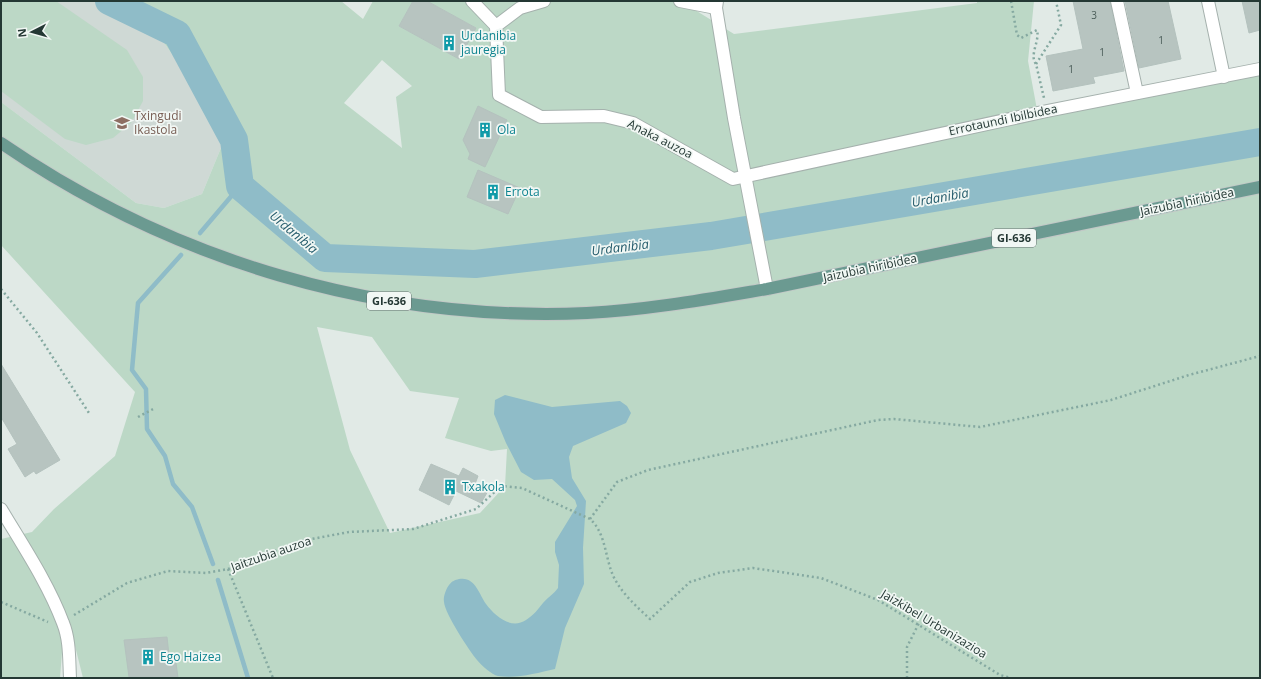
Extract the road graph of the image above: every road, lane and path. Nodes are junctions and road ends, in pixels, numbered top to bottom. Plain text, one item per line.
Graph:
1 (472, 1) edge
2 (544, 1) edge
3 (680, 1) edge
4 (1011, 1) edge
5 (1056, 1) edge
6 (1117, 1) edge
7 (1208, 1) edge
8 (716, 4) edge
9 (496, 26) junction
10 (1036, 64) junction
11 (1260, 69) edge
12 (1224, 76) junction
13 (1137, 93) junction
14 (1047, 111) junction
15 (1, 143) edge
16 (746, 176) junction
17 (1260, 187) edge
18 (1, 289) edge
19 (767, 289) junction
20 (1260, 356) edge
21 (155, 408) dead end
22 (89, 413) dead end
23 (138, 417) dead end
24 (1, 509) edge
25 (590, 519) junction
26 (228, 569) junction
27 (1, 602) edge
28 (63, 623) junction
29 (919, 624) junction
30 (70, 678) edge
31 (273, 678) edge
32 (907, 678) edge
33 (1011, 678) edge

1 - 9 street
2 - 9 street
3 - 8 street
4 - 10 path
5 - 10 path
6 - 13 street
7 - 12 street
8 - 16 street
9 - 16 street, Anaka auzoa
10 - 14 path
11 - 12 street, Errotaundi Ibilbidea
12 - 13 street, Errotaundi Ibilbidea
13 - 14 street, Errotaundi Ibilbidea
14 - 16 street, Errotaundi Ibilbidea
15 - 19 main road, GI-636
16 - 19 street
17 - 19 main road, Jaizubia hiribidea / GI-636
18 - 22 path
20 - 25 path
21 - 23 path
24 - 28 street
25 - 26 path, Jaitzubia auzoa
25 - 29 path, Jaizkibel Urbanizazioa
26 - 28 path, Jaitzubia auzoa
26 - 31 path
27 - 28 path
28 - 30 street
29 - 32 path
29 - 33 path, Jaizkibel Urbanizazioa

